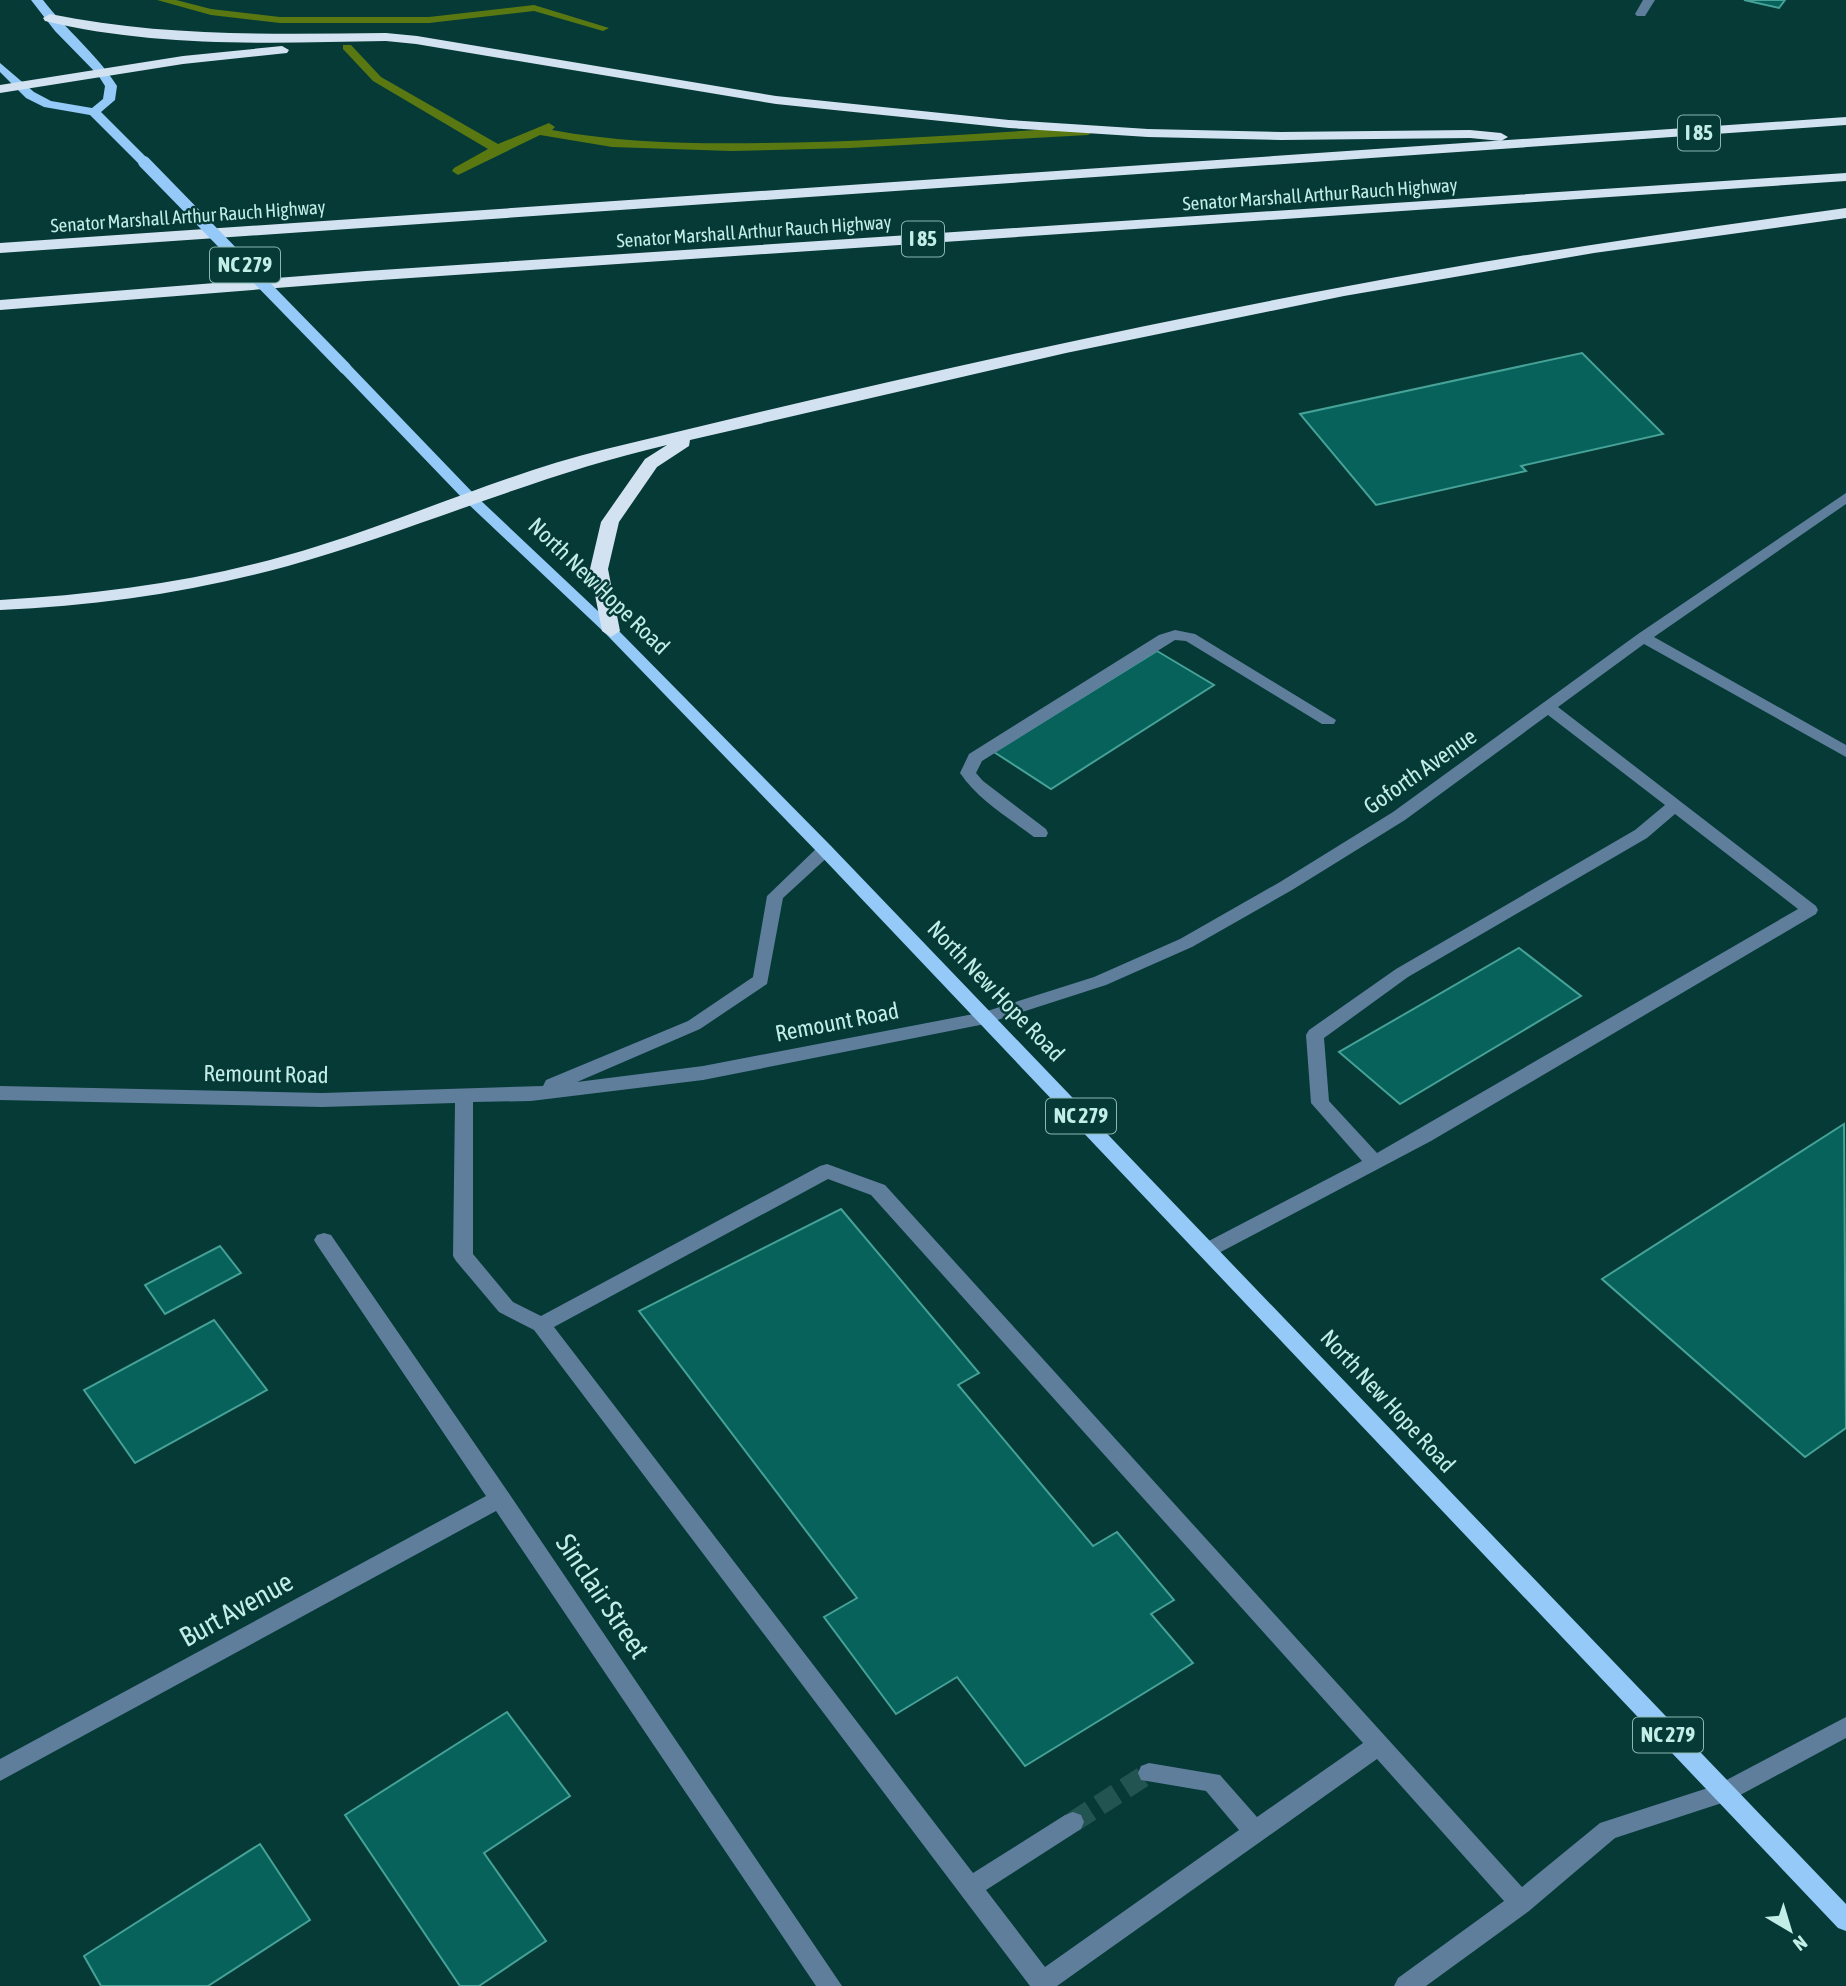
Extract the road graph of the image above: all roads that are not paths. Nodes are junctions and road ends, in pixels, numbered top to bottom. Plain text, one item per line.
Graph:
1 (37, 0) edge
2 (1649, 0) edge
3 (1641, 14) dead end
4 (50, 18) junction
5 (435, 45) junction
6 (0, 66) edge
7 (103, 73) junction
8 (20, 86) junction
9 (0, 89) edge
10 (94, 112) junction
11 (1846, 121) edge
12 (1551, 144) junction
13 (1846, 177) edge
14 (1846, 213) edge
15 (0, 248) edge
16 (0, 305) edge
17 (696, 433) junction
18 (1846, 497) edge
19 (471, 499) junction
20 (0, 605) edge
21 (611, 631) junction
22 (1643, 637) junction
23 (1548, 707) junction
24 (1328, 720) dead end
25 (1846, 752) edge
26 (1675, 805) junction
27 (1040, 834) dead end
28 (825, 850) junction
29 (985, 1018) junction
30 (0, 1093) edge
31 (531, 1094) junction
32 (464, 1096) junction
33 (1374, 1162) junction
34 (324, 1240) dead end
35 (1208, 1250) junction
36 (541, 1325) junction
37 (501, 1498) junction
38 (1846, 1727) edge
39 (1378, 1745) junction
40 (0, 1771) edge
41 (1149, 1773) tunnel mouth
42 (1723, 1793) junction
43 (1073, 1822) tunnel mouth
44 (1255, 1831) junction
45 (970, 1888) junction
46 (1521, 1903) junction
47 (1846, 1920) edge
48 (1044, 1984) edge
49 (830, 1986) edge
50 (1406, 1986) edge

1 - 4 main road
2 - 3 street
4 - 5 highway
4 - 7 main road
5 - 7 highway
5 - 12 highway
6 - 8 main road
7 - 8 highway
7 - 10 main road
8 - 9 highway
8 - 10 main road
10 - 19 main road, North New Hope Road / NC 279, bridge
11 - 12 highway, Senator Marshall Arthur Rauch Highway / I 85
12 - 15 highway, Senator Marshall Arthur Rauch Highway / I 85
13 - 16 highway, Senator Marshall Arthur Rauch Highway / I 85
14 - 17 highway
17 - 19 highway
17 - 21 highway
18 - 22 street, Goforth Avenue
19 - 20 highway
19 - 21 main road, North New Hope Road / NC 279
21 - 28 main road, North New Hope Road / NC 279
22 - 23 street, Goforth Avenue
22 - 25 street
23 - 26 street
23 - 29 street, Goforth Avenue
24 - 27 street
26 - 33 street
26 - 33 street
28 - 29 main road, North New Hope Road / NC 279
28 - 31 street, Remount Road
29 - 31 street, Remount Road
29 - 35 main road, North New Hope Road / NC 279
30 - 32 street, Remount Road
31 - 32 street, Remount Road
32 - 36 street
33 - 35 street
34 - 37 street, Sinclair Street
35 - 42 main road, North New Hope Road / NC 279
36 - 39 street
36 - 45 street
37 - 40 street, Burt Avenue
37 - 49 street, Sinclair Street
38 - 42 street
39 - 44 street
39 - 46 street
41 - 44 street
42 - 46 street
42 - 47 main road, North New Hope Road / NC 279
43 - 45 street
44 - 48 street
45 - 48 street
46 - 50 street

